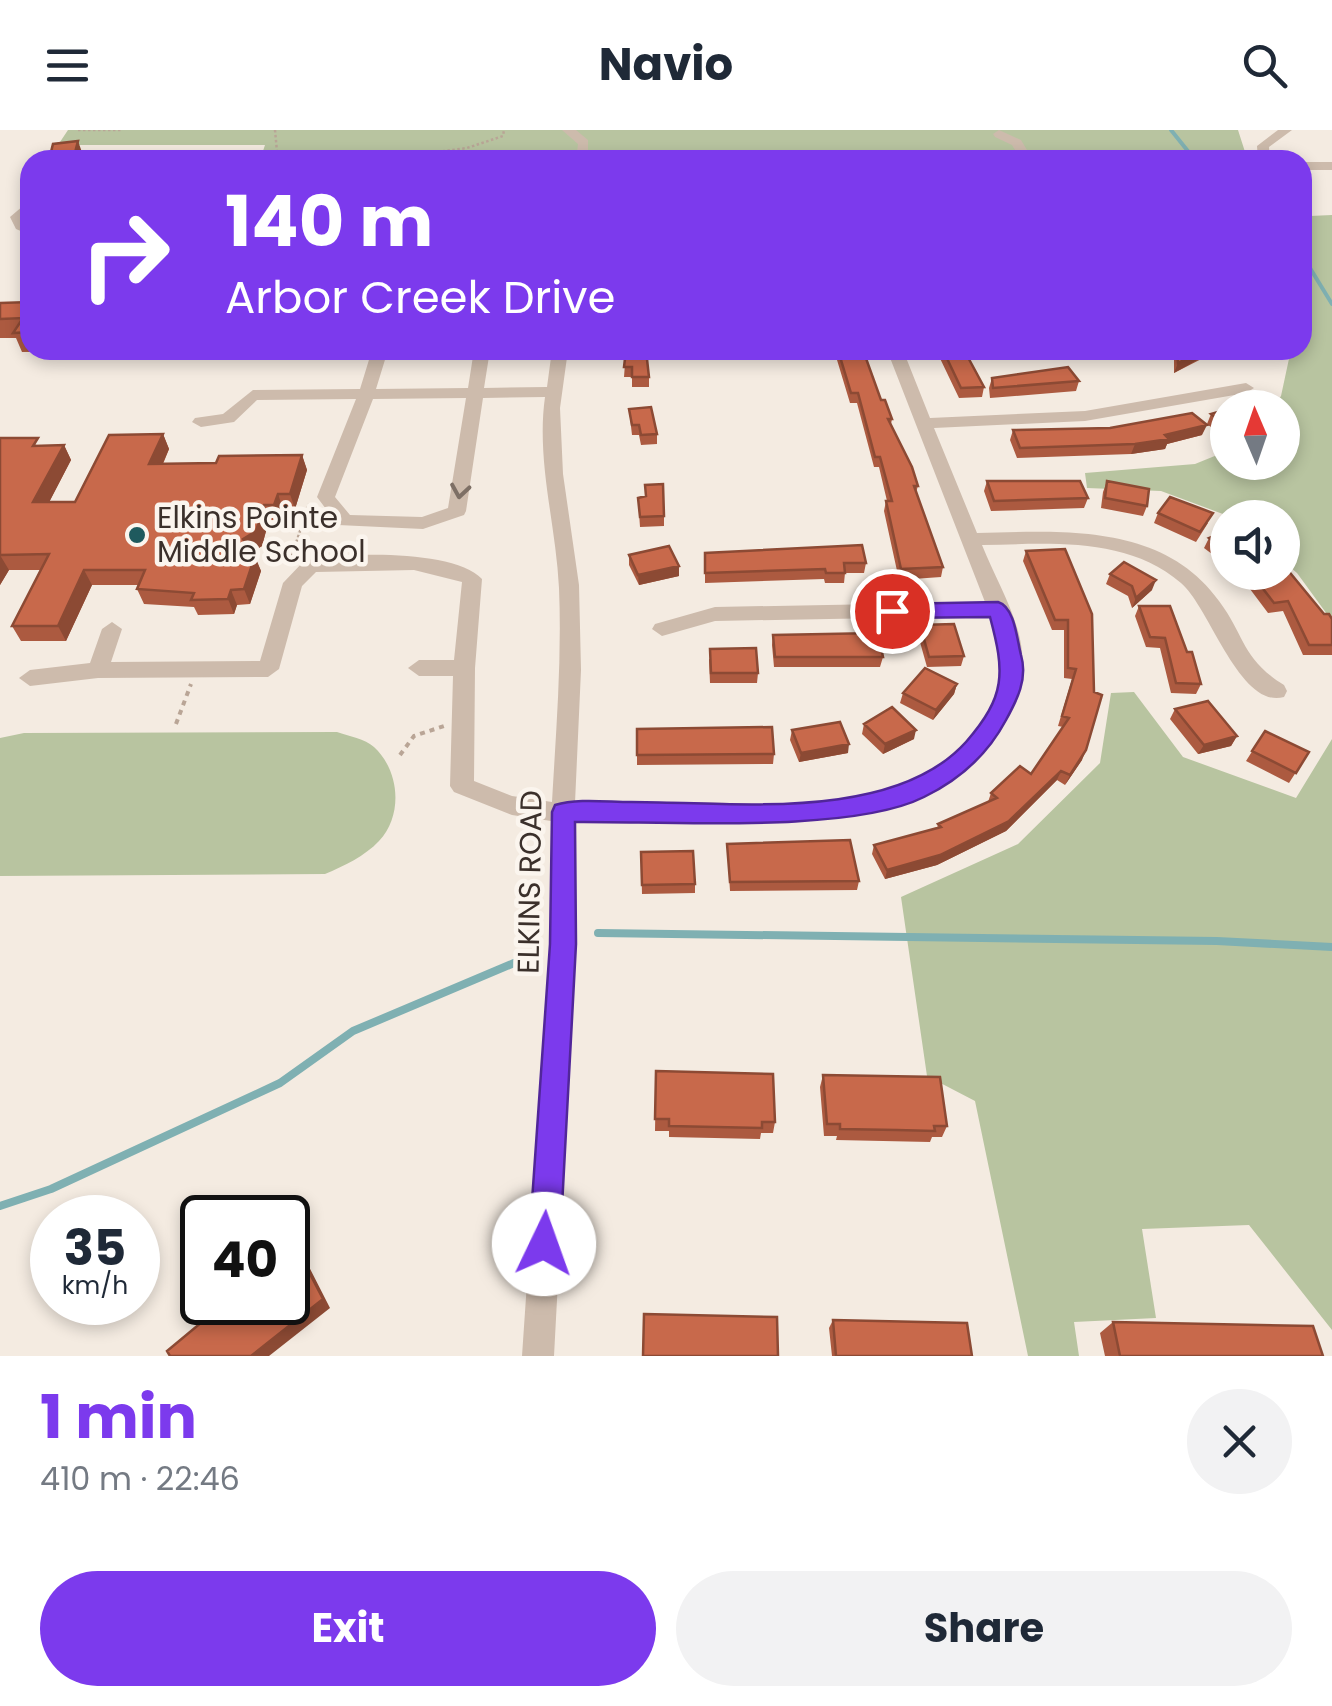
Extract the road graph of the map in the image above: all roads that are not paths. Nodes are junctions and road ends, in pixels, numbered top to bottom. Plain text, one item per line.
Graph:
1 (568, 130) edge
2 (1286, 130) edge
3 (583, 150) edge
4 (1006, 150) edge
5 (1021, 150) edge
6 (1264, 150) edge
7 (377, 360) edge
8 (481, 360) edge
9 (559, 360) edge
10 (900, 360) edge
11 (1246, 388) dead end
12 (554, 392) junction
13 (366, 395) junction
14 (476, 395) junction
15 (201, 422) dead end
16 (926, 423) junction
17 (971, 539) junction
18 (998, 610) junction
19 (112, 629) dead end
20 (662, 629) dead end
21 (418, 668) dead end
22 (464, 668) junction
23 (98, 670) junction
24 (30, 678) dead end
25 (1276, 691) dead end
26 (564, 812) junction
27 (538, 1356) edge

1 - 3 street
2 - 6 street
4 - 5 street
7 - 13 street
8 - 14 street
9 - 12 street, ELKINS ROAD
10 - 16 street
11 - 16 street
12 - 14 street
12 - 26 street, ELKINS ROAD
13 - 14 street
14 -> 13 street
13 - 15 street
16 - 17 street
17 - 18 street
17 - 25 street
18 - 20 street
18 - 26 street
19 - 23 street
21 - 22 street
22 - 23 street
22 - 26 street
23 - 24 street
26 - 27 street, ELKINS ROAD

